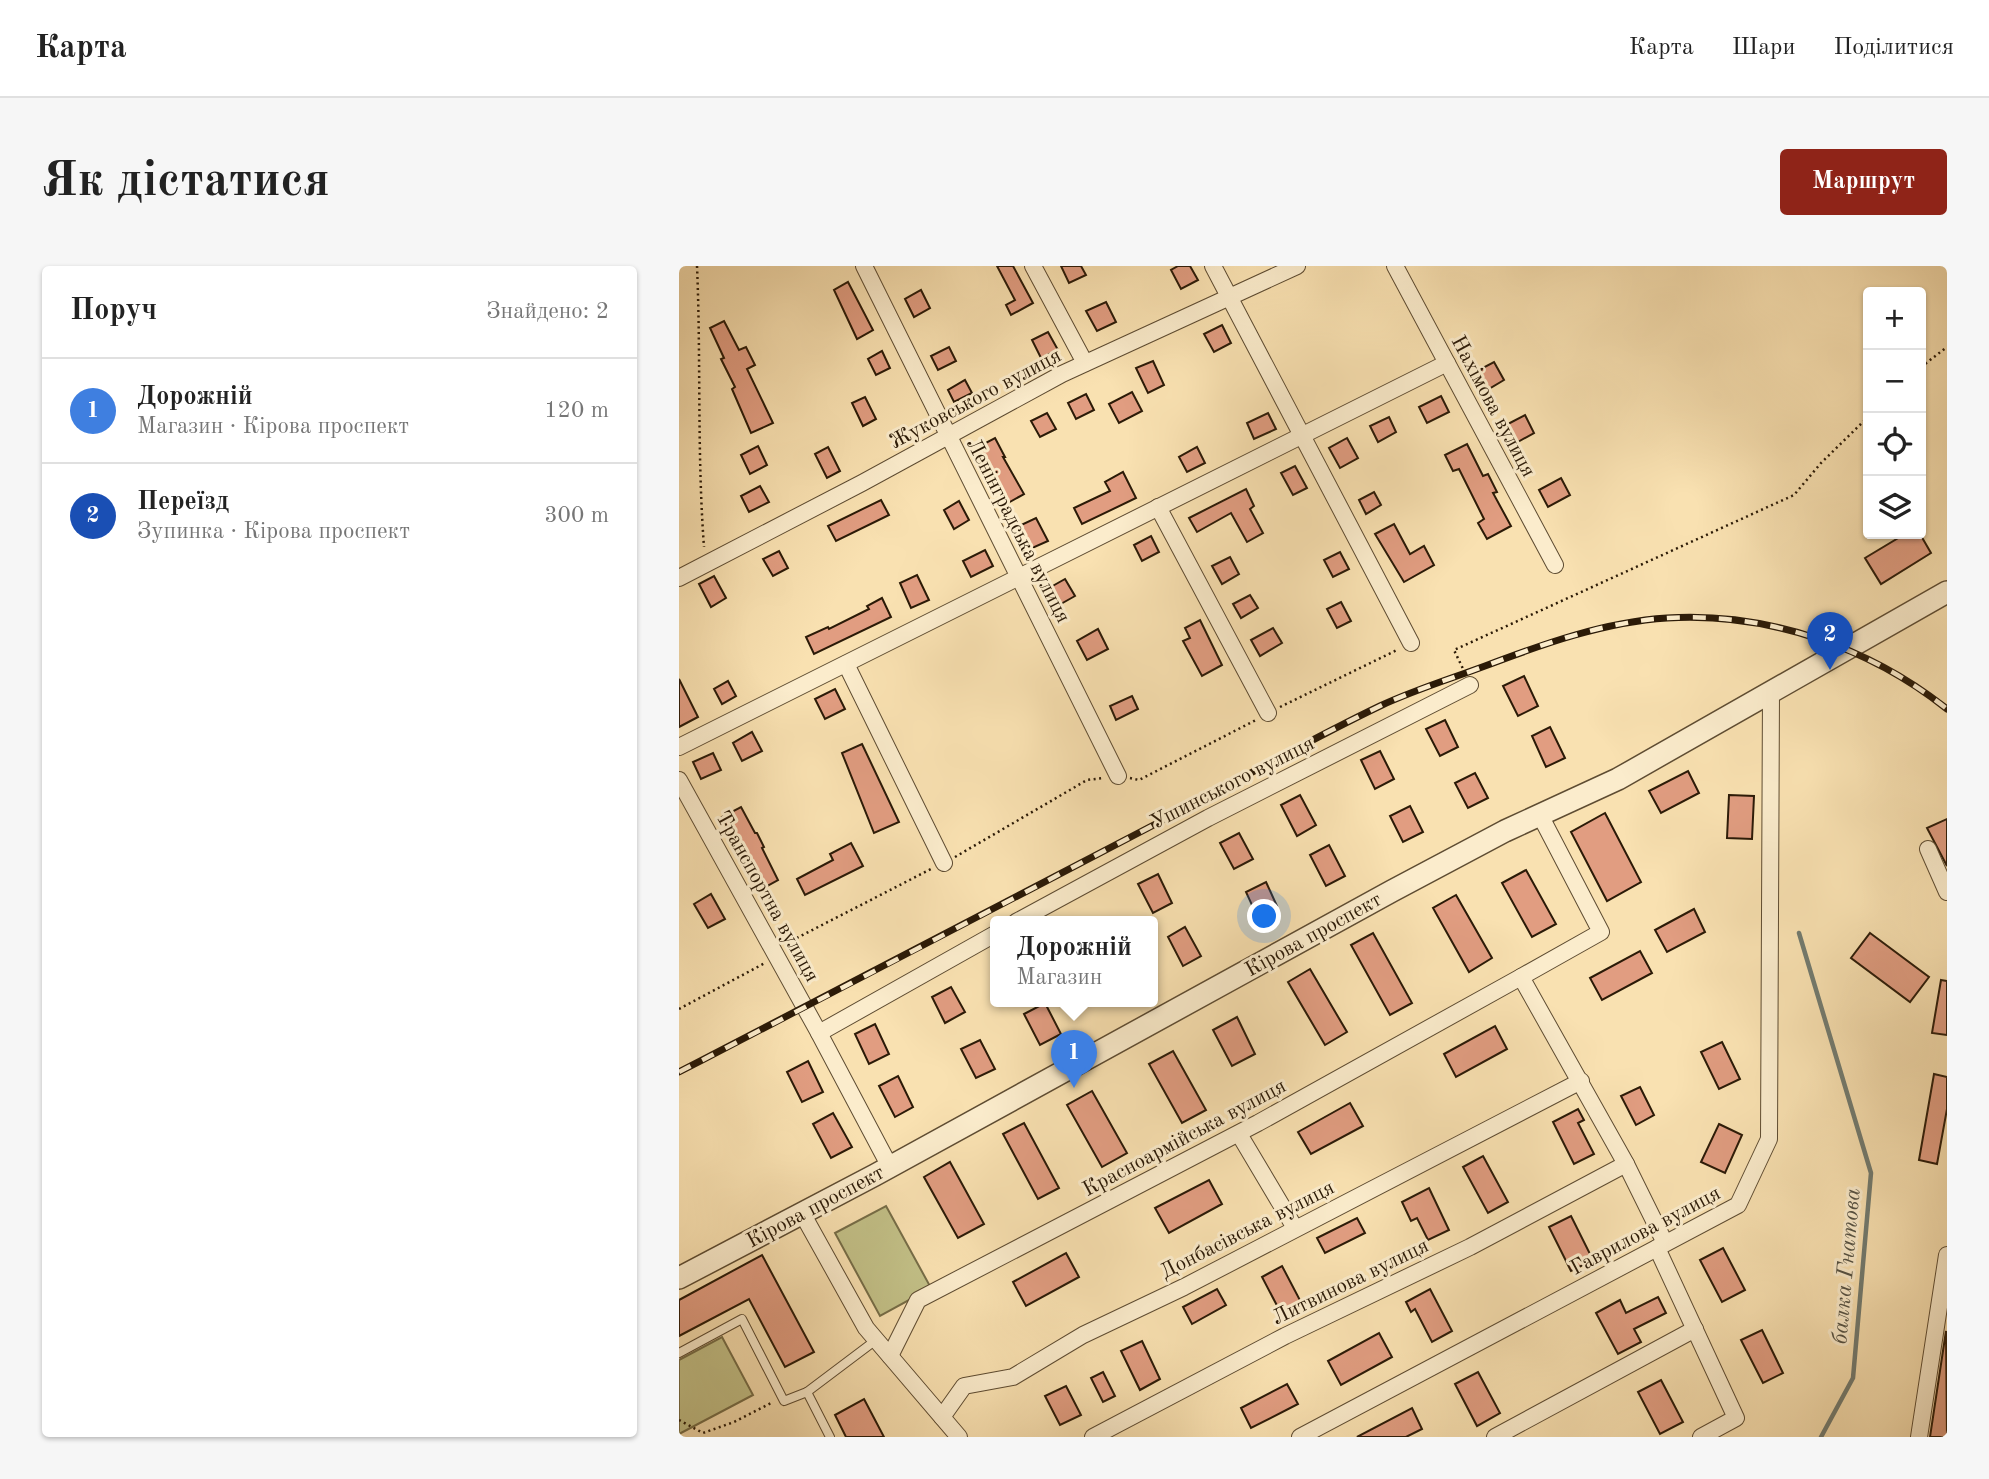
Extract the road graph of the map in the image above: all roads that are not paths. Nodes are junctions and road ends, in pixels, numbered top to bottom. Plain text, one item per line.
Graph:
1 (864, 266) edge
2 (1033, 266) edge
3 (1213, 266) edge
4 (1297, 266) edge
5 (1395, 266) edge
6 (1229, 297) junction
7 (1085, 363) junction
8 (1447, 363) junction
9 (948, 435) junction
10 (1302, 435) junction
11 (1158, 507) junction
12 (1555, 565) dead end
13 (1019, 577) junction
14 (679, 578) edge
15 (1947, 593) edge
16 (1411, 643) road end
17 (846, 664) junction
18 (1470, 685) road end
19 (1771, 692) junction
20 (1268, 713) road end
21 (679, 747) edge
22 (1118, 776) road end
23 (679, 780) edge
24 (1540, 815) junction
25 (1928, 849) dead end
26 (944, 863) road end
27 (1947, 892) edge
28 (1027, 916) edge
29 (990, 937) edge
30 (1521, 977) junction
31 (820, 1034) junction
32 (1581, 1082) junction
33 (1239, 1134) junction
34 (1626, 1164) junction
35 (890, 1167) junction
36 (802, 1213) junction
37 (1295, 1228) junction
38 (1661, 1246) junction
39 (1947, 1255) edge
40 (679, 1278) edge
41 (1695, 1329) junction
42 (876, 1340) junction
43 (679, 1353) edge
44 (890, 1356) junction
45 (807, 1392) junction
46 (942, 1417) junction
47 (830, 1437) edge
48 (959, 1437) edge
49 (1093, 1437) edge
50 (1300, 1437) edge
51 (1495, 1437) edge
52 (1701, 1437) edge
53 (1919, 1437) edge

1 - 9 street, Ленінградська вулиця
2 - 7 street
3 - 6 street
4 - 6 street, Жуковського вулиця
5 - 8 street, Нахімова вулиця
6 - 7 street, Жуковського вулиця
6 - 10 street
7 - 9 street, Жуковського вулиця
8 - 10 street
8 - 12 street, Нахімова вулиця
9 - 13 street, Ленінградська вулиця
9 - 14 street, Жуковського вулиця
10 - 11 street
10 - 16 street
11 - 13 street
11 - 20 street
13 - 17 street
13 - 22 street, Ленінградська вулиця
15 - 19 street, Кірова проспект
17 - 21 street
17 - 26 street
18 - 28 street, Ушинського вулиця
19 - 24 street, Кірова проспект
19 - 38 street, Гаврилова вулиця
23 - 31 street, Транспортна вулиця
24 - 30 street, Красноармійська вулиця
24 - 35 street, Кірова проспект
25 - 27 street
29 - 31 street
30 - 32 street
30 - 33 street, Красноармійська вулиця
31 - 35 street
32 - 34 street
32 - 37 street, Донбасівська вулиця
33 - 37 street
33 - 44 street, Красноармійська вулиця
34 - 38 street
34 - 49 street, Литвинова вулиця
35 - 36 street, Кірова проспект
36 - 40 street, Кірова проспект
36 - 42 street
37 - 46 street, Донбасівська вулиця
38 - 41 street
38 - 50 street, Гаврилова вулиця
39 - 53 street
41 - 51 street
41 - 52 street
42 - 44 street
42 - 45 lane
43 - 45 lane
44 - 46 street
45 - 47 lane
46 - 48 street

